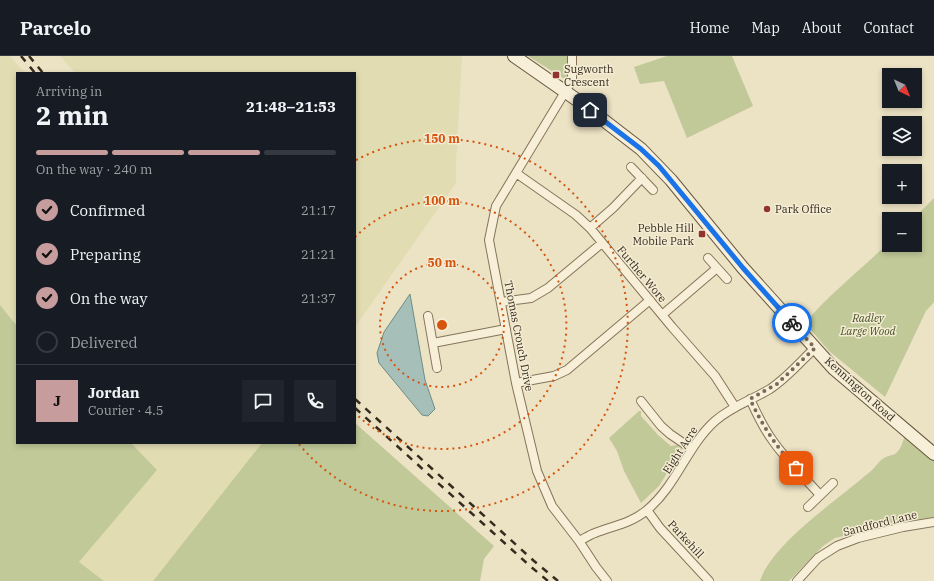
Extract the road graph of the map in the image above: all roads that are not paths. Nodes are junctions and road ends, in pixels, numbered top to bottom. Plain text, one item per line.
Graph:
1 (515, 56) edge
2 (572, 56) edge
3 (565, 92) junction
4 (632, 167) dead end
5 (516, 173) junction
6 (642, 178) junction
7 (653, 190) dead end
8 (590, 228) junction
9 (602, 242) junction
10 (708, 258) dead end
11 (717, 268) junction
12 (727, 279) dead end
13 (650, 300) junction
14 (501, 302) junction
15 (662, 315) junction
16 (428, 316) dead end
17 (506, 329) junction
18 (433, 343) junction
19 (815, 348) junction
20 (437, 368) dead end
21 (516, 383) junction
22 (750, 399) junction
23 (641, 401) dead end
24 (735, 407) junction
25 (692, 449) junction
26 (934, 454) edge
27 (833, 483) dead end
28 (820, 495) junction
29 (808, 507) dead end
30 (647, 510) junction
31 (934, 522) edge
32 (579, 541) junction
33 (607, 581) edge
34 (709, 581) edge
35 (797, 581) edge

1 - 3 street, Kennington Road
2 - 3 street
3 - 5 street, Thomas Crouch Drive
3 - 19 street, Kennington Road
4 - 6 street
5 - 8 street, Further Wore
5 - 14 street, Thomas Crouch Drive
6 - 7 street
6 - 8 street
8 - 9 street, Further Wore
9 - 13 street, Further Wore
9 - 14 street
10 - 11 street
11 - 12 street
11 - 15 street
13 - 15 street, Further Wore
13 - 21 street
14 - 17 street, Thomas Crouch Drive
15 - 24 street, Further Wore
16 - 18 street
17 - 18 street
17 - 21 street, Thomas Crouch Drive
18 - 20 street
19 - 22 street, Eight Acre
19 - 26 street, Kennington Road
21 - 32 street, Thomas Crouch Drive
22 - 24 street, Eight Acre
22 - 28 street
23 - 25 street
24 - 25 street, Eight Acre
25 - 30 street, Eight Acre
27 - 28 street
28 - 29 street
30 - 32 street, Eight Acre
30 - 34 street, Parkehill
31 - 35 street, Sandford Lane
32 - 33 street, Thomas Crouch Drive

